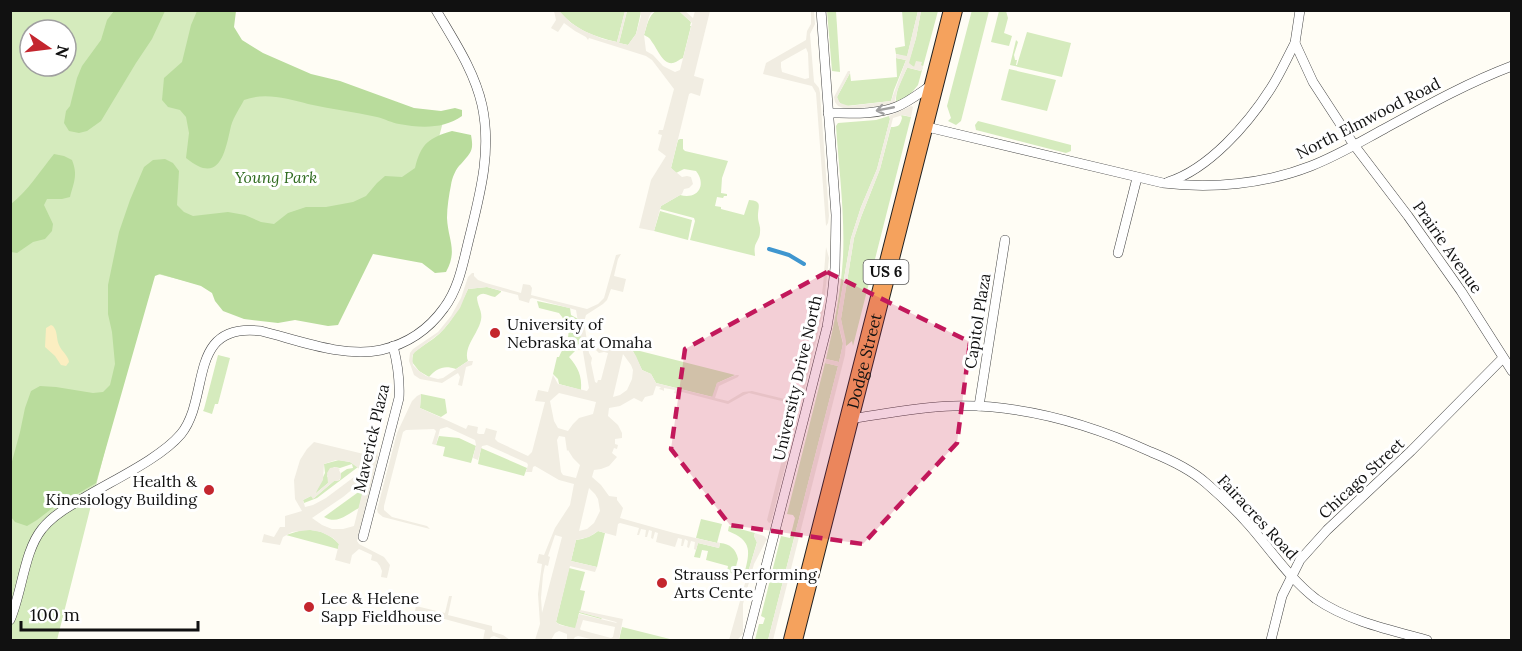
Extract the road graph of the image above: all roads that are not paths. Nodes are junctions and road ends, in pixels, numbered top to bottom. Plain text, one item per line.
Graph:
1 (436, 10) edge
2 (821, 10) edge
3 (953, 10) edge
4 (1300, 10) edge
5 (1295, 43) junction
6 (1512, 66) edge
7 (935, 83) junction
8 (828, 113) junction
9 (923, 126) junction
10 (1354, 145) junction
11 (1137, 178) junction
12 (1163, 183) junction
13 (1005, 240) dead end
14 (1118, 253) dead end
15 (393, 346) junction
16 (1503, 358) junction
17 (1512, 371) edge
18 (979, 406) junction
19 (849, 419) junction
20 (363, 537) dead end
21 (1292, 576) junction
22 (10, 620) edge
23 (747, 640) edge
24 (793, 640) edge
25 (1271, 640) edge
26 (1427, 640) edge

1 - 15 street
2 - 8 street, University Drive North
3 - 7 highway, Dodge Street / US 6
4 - 5 street
5 - 10 street, Prairie Avenue
5 - 12 street
6 - 10 street, North Elmwood Road
7 -> 8 street
7 - 9 highway, Dodge Street / US 6
8 - 23 street, University Drive North
9 - 11 street, North Elmwood Road
9 - 19 highway, Dodge Street / US 6
10 - 12 street, North Elmwood Road
10 - 16 street, Prairie Avenue
11 - 12 street, North Elmwood Road
11 - 14 street
13 - 18 street, Capitol Plaza
15 - 20 street, Maverick Plaza
15 - 22 street
16 - 17 street, Prairie Avenue
16 - 21 street, Chicago Street
18 - 19 street, Fairacres Road
18 - 21 street, Fairacres Road
19 - 24 highway, Dodge Street / US 6
21 - 25 street, Chicago Street
21 - 26 street, Fairacres Road

